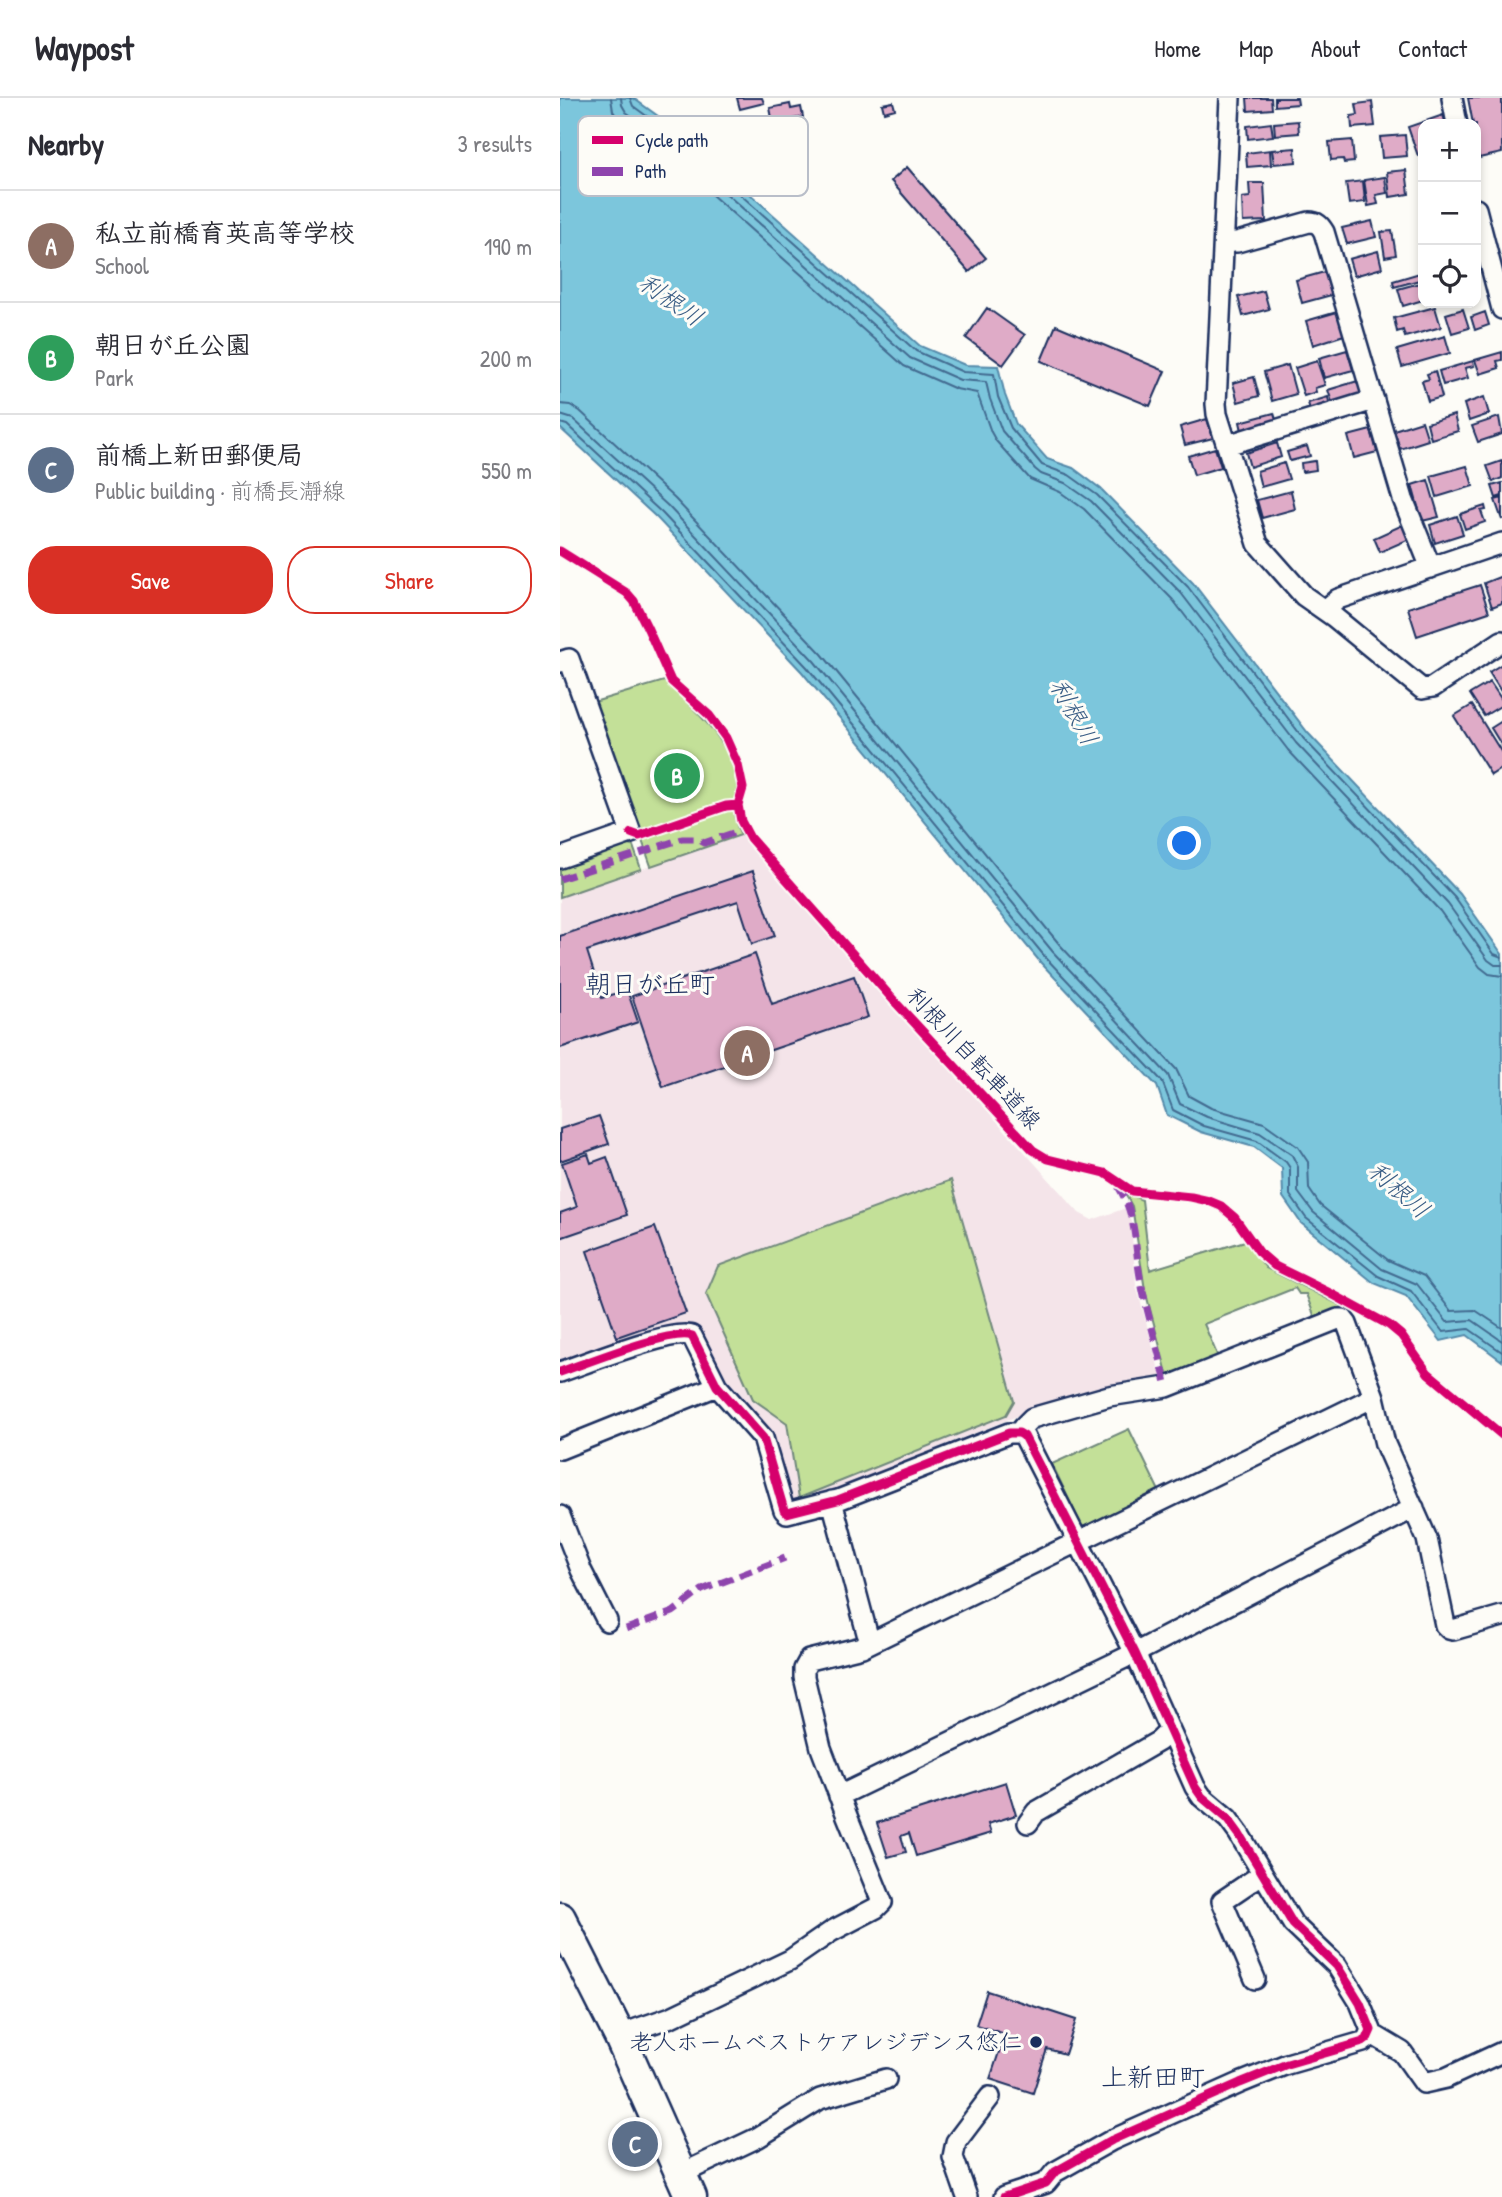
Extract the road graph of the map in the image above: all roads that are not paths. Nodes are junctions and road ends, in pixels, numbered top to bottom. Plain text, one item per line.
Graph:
1 (1225, 98) edge
2 (1452, 98) edge
3 (1456, 119) edge
4 (1481, 228) edge
5 (1224, 242) junction
6 (1502, 309) edge
7 (1374, 400) junction
8 (1227, 445) junction
9 (1502, 543) edge
10 (1431, 568) junction
11 (1325, 610) junction
12 (1502, 641) edge
13 (560, 662) edge
14 (560, 858) edge
15 (560, 1372) edge
16 (717, 1386) junction
17 (1374, 1397) junction
18 (1019, 1433) junction
19 (560, 1449) edge
20 (832, 1501) junction
21 (1415, 1508) junction
22 (560, 1516) edge
23 (1078, 1542) junction
24 (1502, 1616) edge
25 (607, 1621) dead end
26 (872, 1642) junction
27 (1135, 1653) junction
28 (1169, 1731) junction
29 (839, 1796) junction
30 (1028, 1823) dead end
31 (1262, 1874) junction
32 (560, 1917) edge
33 (1255, 1979) dead end
34 (619, 2035) junction
35 (1377, 2037) dead end
36 (1502, 2052) edge
37 (886, 2078) dead end
38 (990, 2097) dead end
39 (686, 2185) edge
40 (1050, 2190) edge
41 (967, 2197) edge
42 (1004, 2197) edge

1 - 5 street
2 - 3 street
4 - 6 street
5 - 7 street
5 - 8 street
7 - 8 street
7 - 10 street
8 - 11 street
9 - 10 street
10 - 11 street
11 - 12 street
13 - 14 street
15 - 16 street
16 - 19 street
16 - 20 street
17 - 18 street
17 - 21 street
17 - 23 street
18 - 20 street
18 - 23 street
20 - 26 street
21 - 24 street
21 - 27 street
22 - 25 street
23 - 26 street
23 - 27 street
26 - 29 street
27 - 28 street
27 - 29 street
28 - 30 street
28 - 31 street
29 - 34 street
31 - 33 street
31 - 40 street
32 - 34 main road
34 - 39 main road
35 - 36 street
37 - 39 street
38 - 41 street
40 - 42 street

